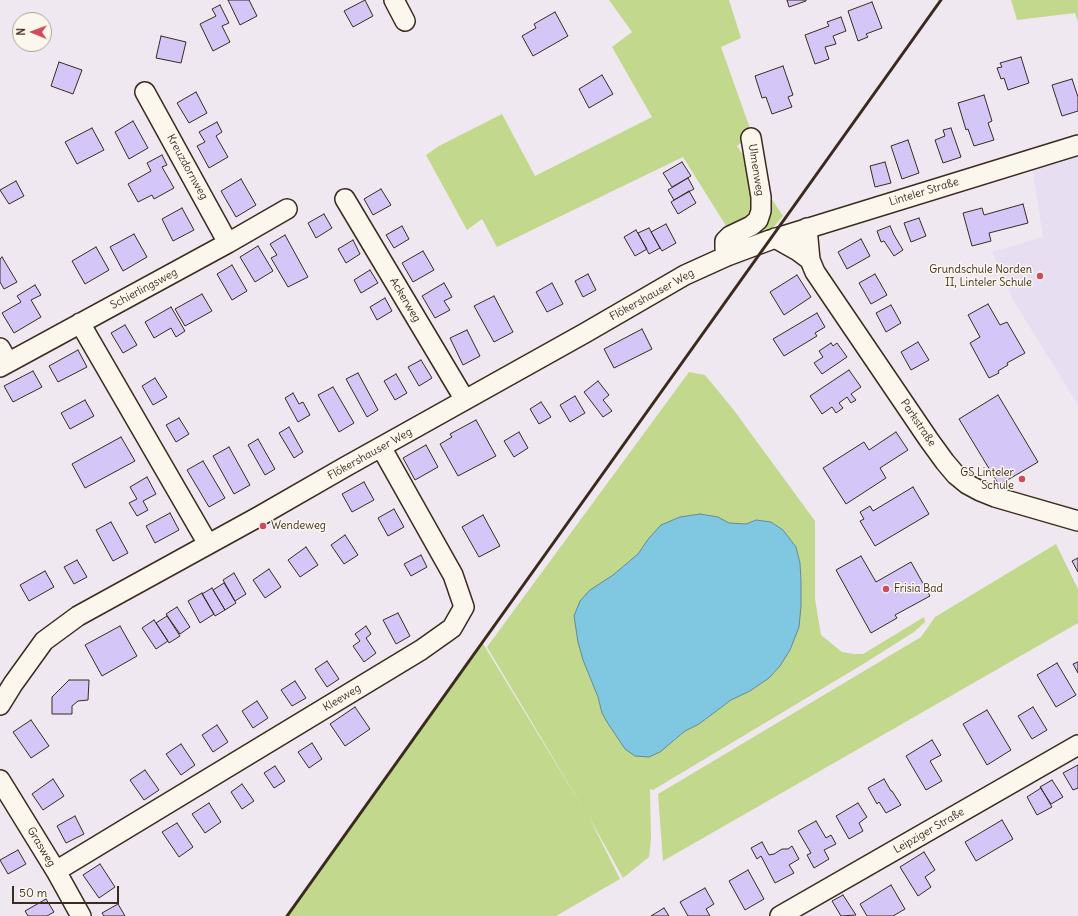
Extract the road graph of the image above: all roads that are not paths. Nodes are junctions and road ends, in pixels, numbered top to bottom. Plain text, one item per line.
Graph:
1 (394, 0) edge
2 (405, 21) dead end
3 (145, 92) dead end
4 (751, 138) dead end
5 (1078, 145) edge
6 (345, 199) dead end
7 (287, 209) dead end
8 (807, 228) junction
9 (772, 239) junction
10 (228, 243) junction
11 (727, 256) junction
12 (810, 260) junction
13 (80, 324) junction
14 (3, 359) edge
15 (465, 400) junction
16 (381, 447) junction
17 (1078, 521) edge
18 (208, 544) junction
19 (0, 705) edge
20 (1078, 745) edge
21 (0, 780) edge
22 (56, 871) junction
23 (81, 916) edge
24 (780, 916) edge

1 - 2 street
3 - 10 street, Kreuzdornweg
4 - 11 street, Ulmenweg
5 - 8 street, Linteler Straße
6 - 15 street, Ackerweg
7 - 10 street, Schierlingsweg
8 - 9 street, Linteler Straße
8 - 12 street, Parkstraße
9 - 11 street, Flökershauser Weg
9 - 12 street, Parkstraße
10 - 13 street, Schierlingsweg
11 - 15 street, Flökershauser Weg
12 - 17 street, Parkstraße
13 - 14 street, Schierlingsweg
13 - 18 street
15 - 16 street, Flökershauser Weg
16 - 18 street, Flökershauser Weg
16 - 22 street, Kleeweg
18 - 19 street, Flökershauser Weg
20 - 24 street, Leipziger Straße
21 - 22 street, Grasweg
22 - 23 street, Grasweg

